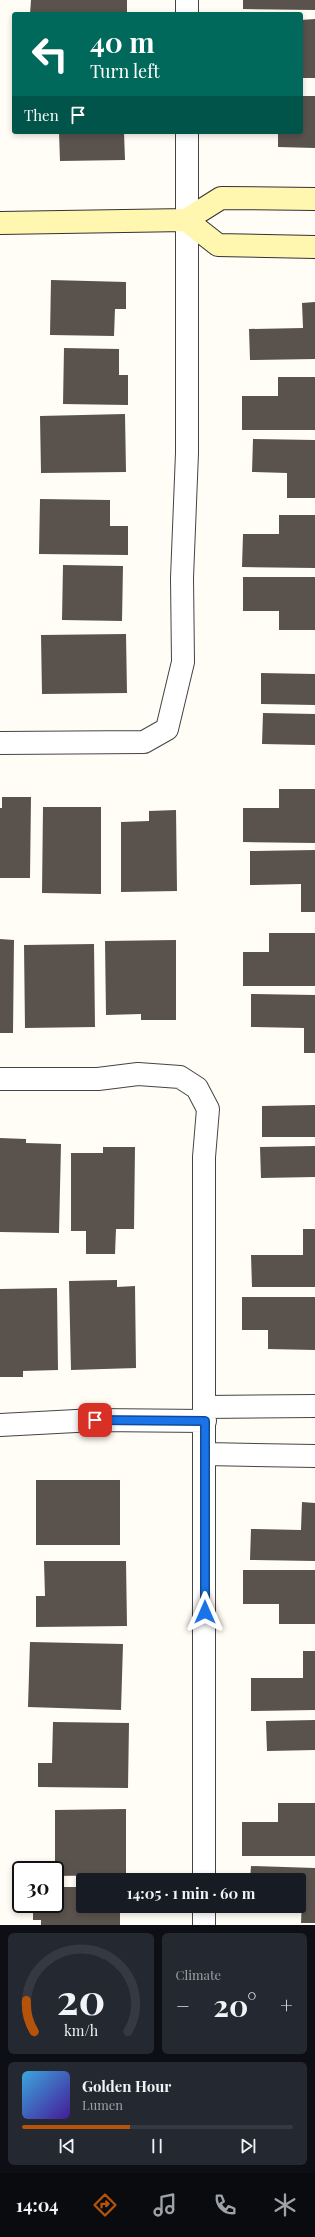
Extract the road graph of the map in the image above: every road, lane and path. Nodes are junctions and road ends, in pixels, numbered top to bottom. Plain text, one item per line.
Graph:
1 (187, 0) edge
2 (187, 12) edge
3 (186, 134) edge
4 (315, 199) edge
5 (186, 220) junction
6 (0, 223) edge
7 (315, 247) edge
8 (0, 743) edge
9 (0, 1079) edge
10 (315, 1406) edge
11 (205, 1414) junction
12 (0, 1425) edge
13 (205, 1454) junction
14 (315, 1456) edge
15 (204, 1873) edge
16 (204, 1913) edge
17 (204, 1925) edge

1 - 2 street
3 - 5 street
4 - 5 street
5 - 6 street
5 - 7 street
5 - 8 street
9 - 11 street
10 - 11 street
11 - 12 street
11 - 13 street
13 - 14 street
13 - 15 street
16 - 17 street

